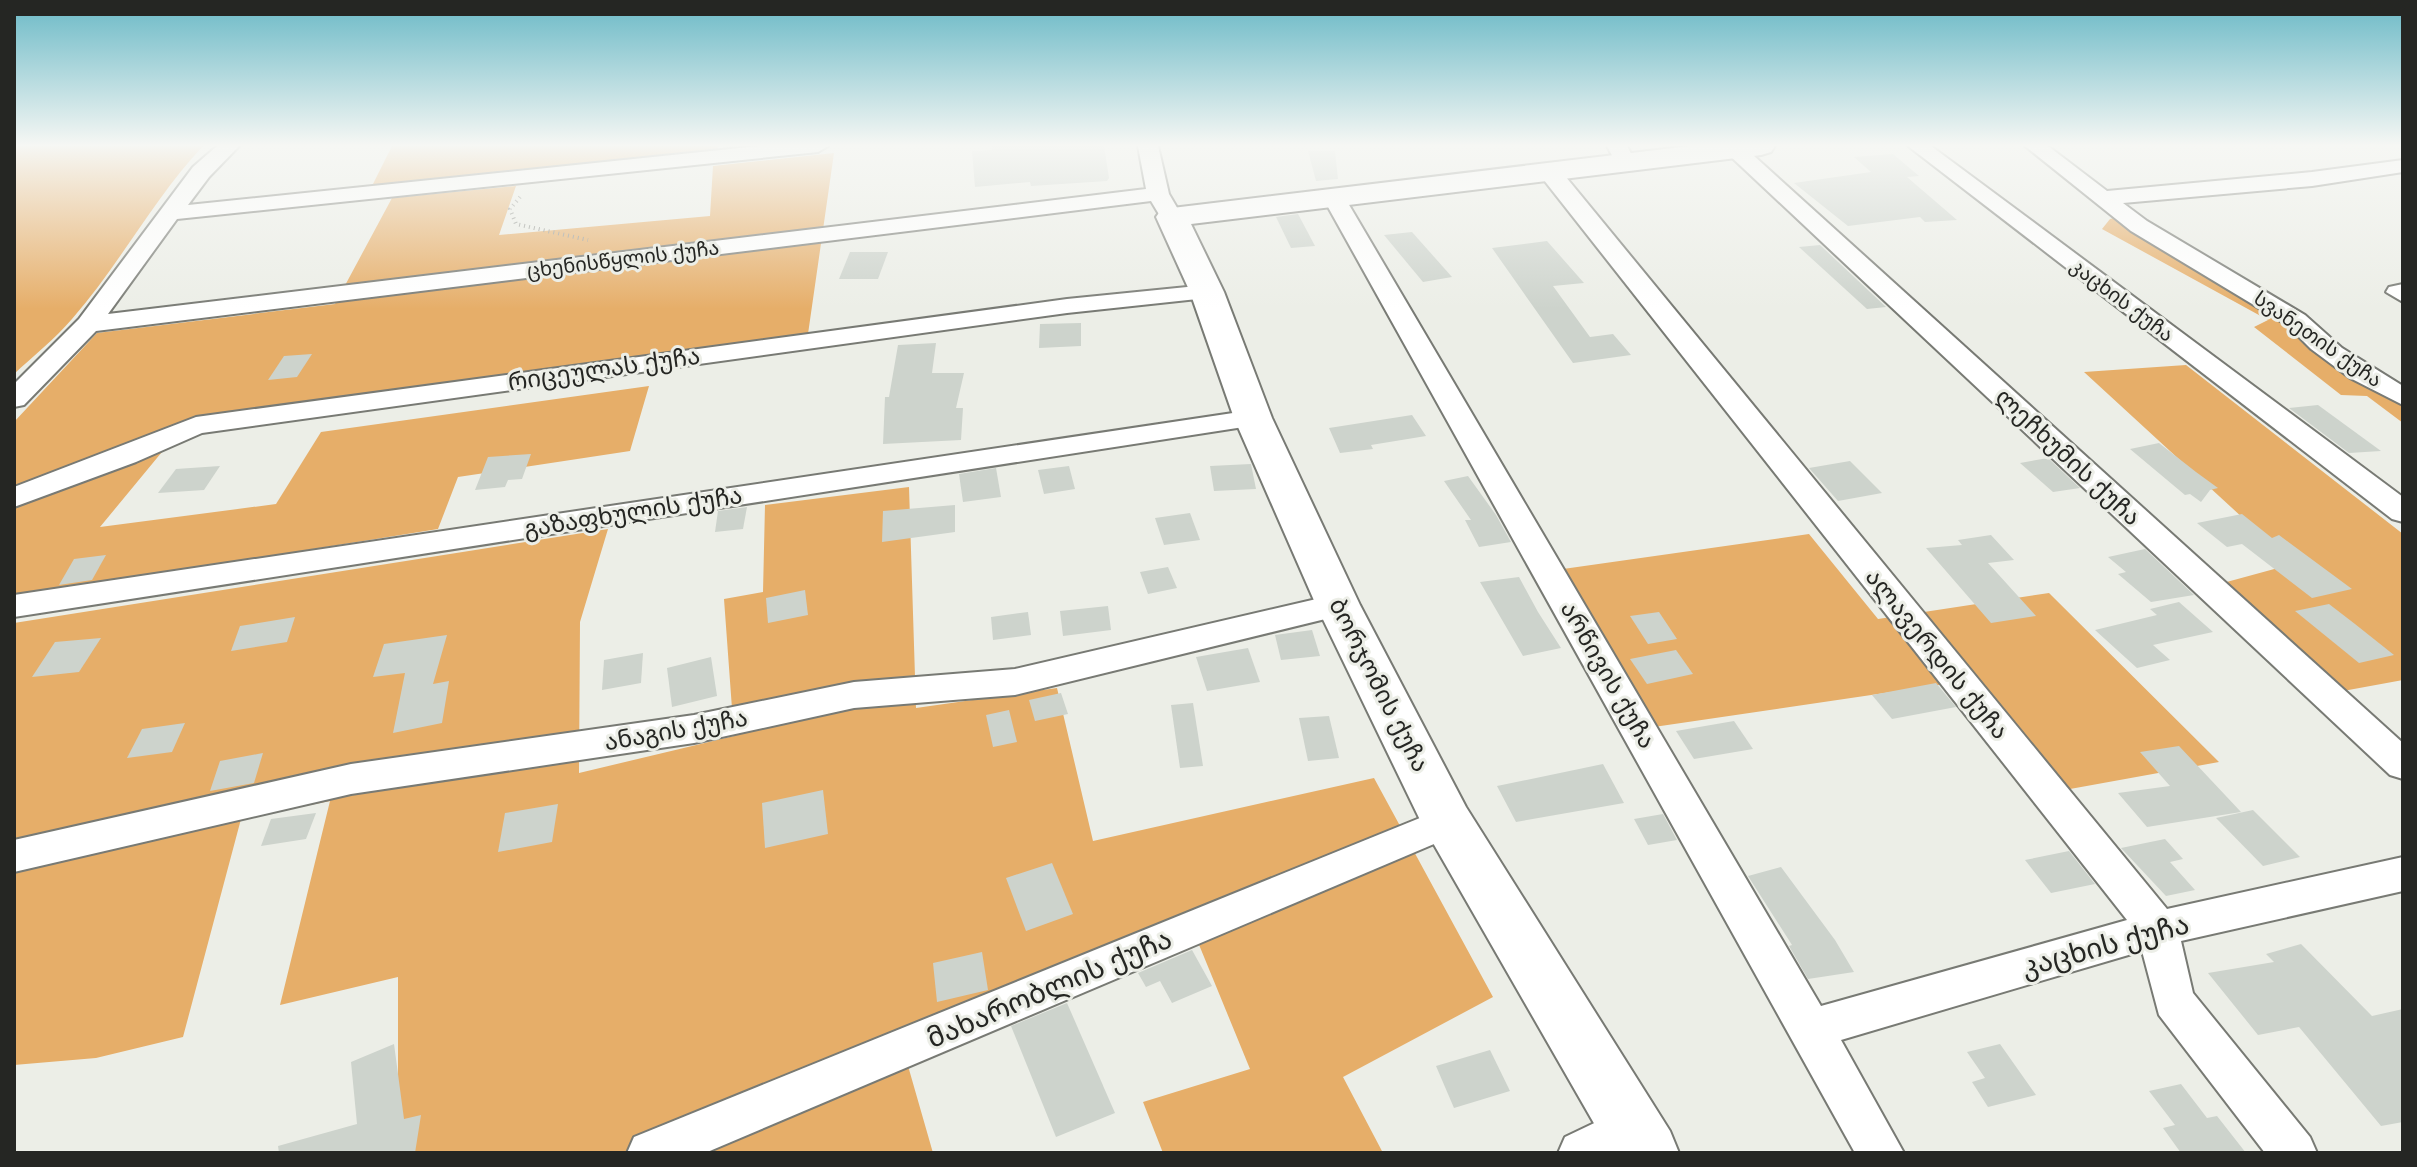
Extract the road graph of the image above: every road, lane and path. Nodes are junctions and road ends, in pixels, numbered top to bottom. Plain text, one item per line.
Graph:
1 (182, 200) edge
2 (297, 200) edge
3 (517, 200) edge
4 (1163, 200) edge
5 (1282, 200) edge
6 (1335, 200) edge
7 (1572, 200) edge
8 (1805, 200) edge
9 (1990, 200) edge
10 (2106, 200) edge
11 (1165, 206) junction
12 (174, 213) junction
13 (596, 240) dead end
14 (1207, 292) junction
15 (88, 324) junction
16 (2403, 397) edge
17 (14, 399) edge
18 (1253, 418) junction
19 (14, 498) edge
20 (2403, 512) edge
21 (1338, 605) junction
22 (14, 606) edge
23 (2403, 765) edge
24 (1447, 822) junction
25 (14, 856) edge
26 (2398, 880) edge
27 (2158, 929) junction
28 (1810, 1029) junction
29 (1639, 1140) edge
30 (650, 1153) edge
31 (1581, 1153) edge
32 (1881, 1153) edge
33 (2294, 1153) edge

1 - 12 street
2 - 12 street
3 - 13 path
4 - 11 street
5 - 11 street
6 - 28 street, არწივის ქუჩა
7 - 27 street, ალავერდის ქუჩა
8 - 23 street, ლეჩხუმის ქუჩა
9 - 20 street, კაცხის ქუჩა
10 - 16 street, სვანეთის ქუჩა
11 - 14 street, ბორჯომის ქუჩა
11 - 15 street, ცხენისწყლის ქუჩა
12 - 15 street
14 - 18 street, ბორჯომის ქუჩა
14 - 19 street, რიცეულას ქუჩა
15 - 17 street
18 - 21 street, ბორჯომის ქუჩა
18 - 22 street, გაზაფხულის ქუჩა
21 - 24 street, ბორჯომის ქუჩა
21 - 25 street, ანაგის ქუჩა
24 - 29 street, ბორჯომის ქუჩა
24 - 30 street, მახარობლის ქუჩა
26 - 27 street, კაცხის ქუჩა
27 - 28 street, კაცხის ქუჩა
27 - 33 street, ალავერდის ქუჩა
28 - 32 street, არწივის ქუჩა
29 - 31 street

